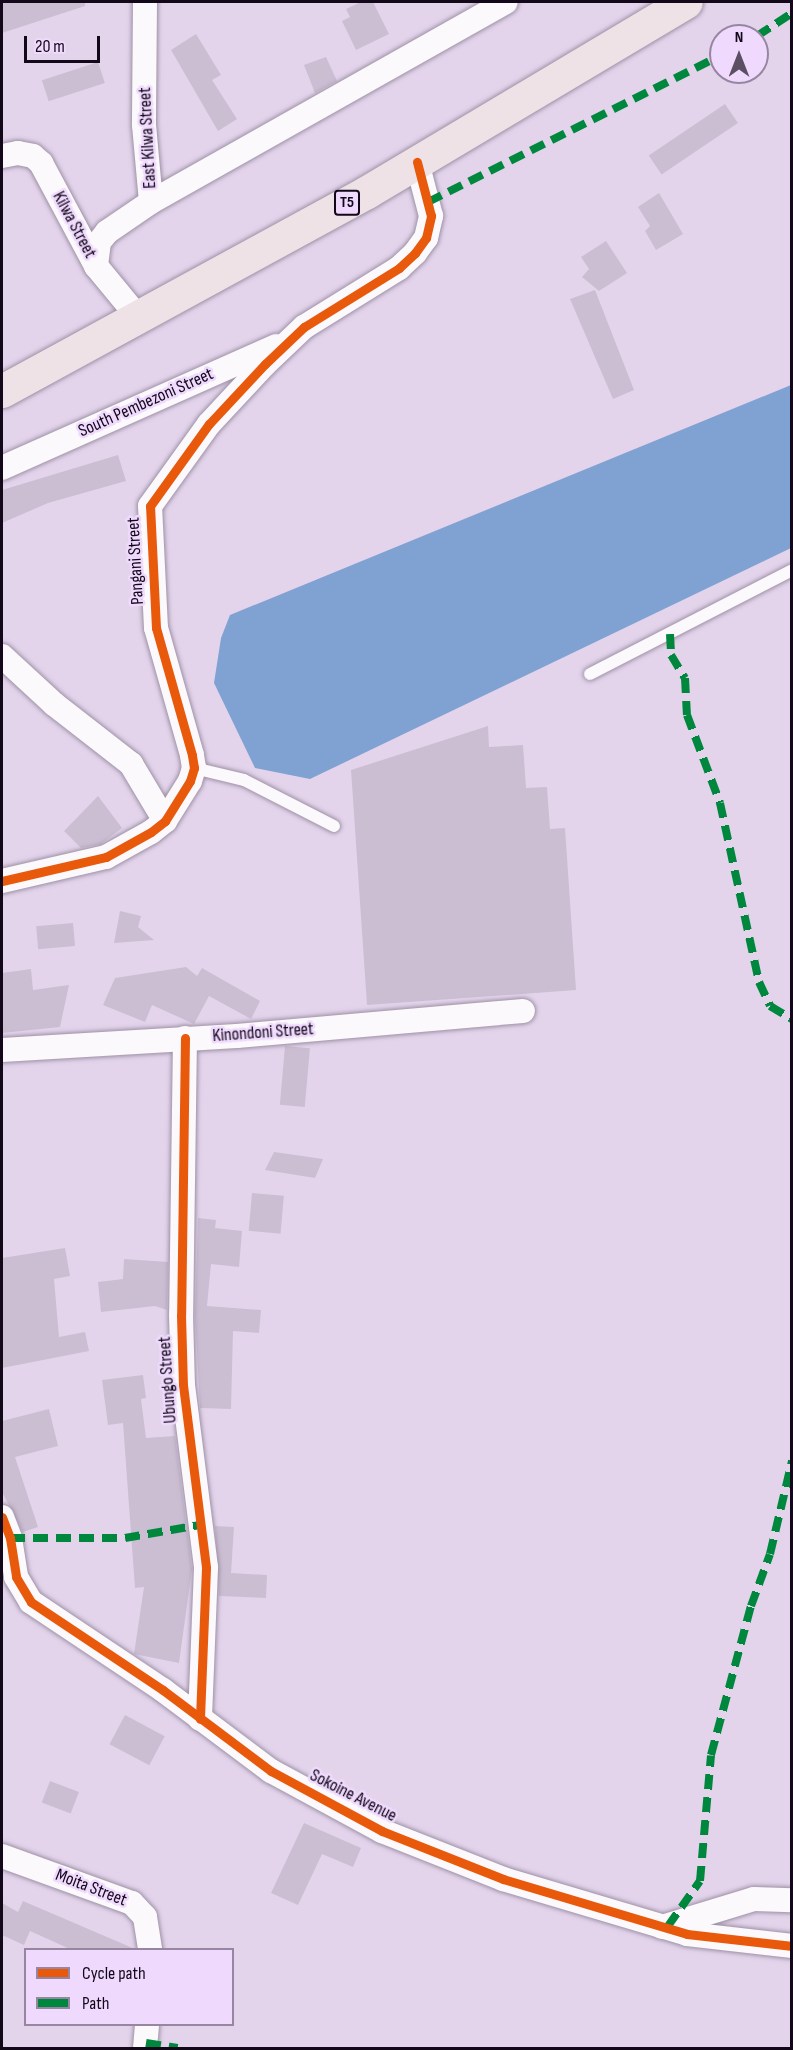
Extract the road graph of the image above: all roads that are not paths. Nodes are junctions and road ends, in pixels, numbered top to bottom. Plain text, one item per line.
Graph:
1 (145, 2) edge
2 (506, 2) edge
3 (686, 2) edge
4 (2, 156) edge
5 (417, 162) junction
6 (151, 202) junction
7 (96, 266) junction
8 (138, 317) junction
9 (291, 339) junction
10 (45, 370) junction
11 (2, 378) edge
12 (2, 391) edge
13 (2, 468) edge
14 (792, 570) edge
15 (2, 656) edge
16 (590, 674) dead end
17 (194, 768) junction
18 (165, 821) junction
19 (334, 826) dead end
20 (2, 881) edge
21 (523, 1011) dead end
22 (186, 1038) junction
23 (2, 1050) edge
24 (2, 1517) edge
25 (200, 1719) junction
26 (2, 1856) edge
27 (792, 1900) edge
28 (659, 1928) junction
29 (792, 1946) edge
30 (150, 1948) edge
31 (147, 2026) edge
32 (145, 2049) edge

1 - 6 street, East Kilwa Street
2 - 6 street
3 - 5 highway, T5
4 - 7 street, Kilwa Street
5 - 8 highway, T5
5 - 9 street, Pangani Street
6 - 7 street
7 - 8 street, Kilwa Street
8 - 10 highway, T5
9 - 13 street, South Pembezoni Street
9 - 17 street, Pangani Street
10 - 11 street
10 - 12 highway, T5
14 - 16 lane
15 - 18 street
17 - 18 street
17 - 19 lane
18 - 20 street
21 - 22 street, Kinondoni Street
22 - 23 street, Kinondoni Street
22 - 25 street, Ubungo Street
24 - 25 street, Sokoine Avenue
25 - 28 street, Sokoine Avenue
26 - 30 street, Moita Street
27 - 28 street
28 - 29 street, Sokoine Avenue
31 - 32 street

